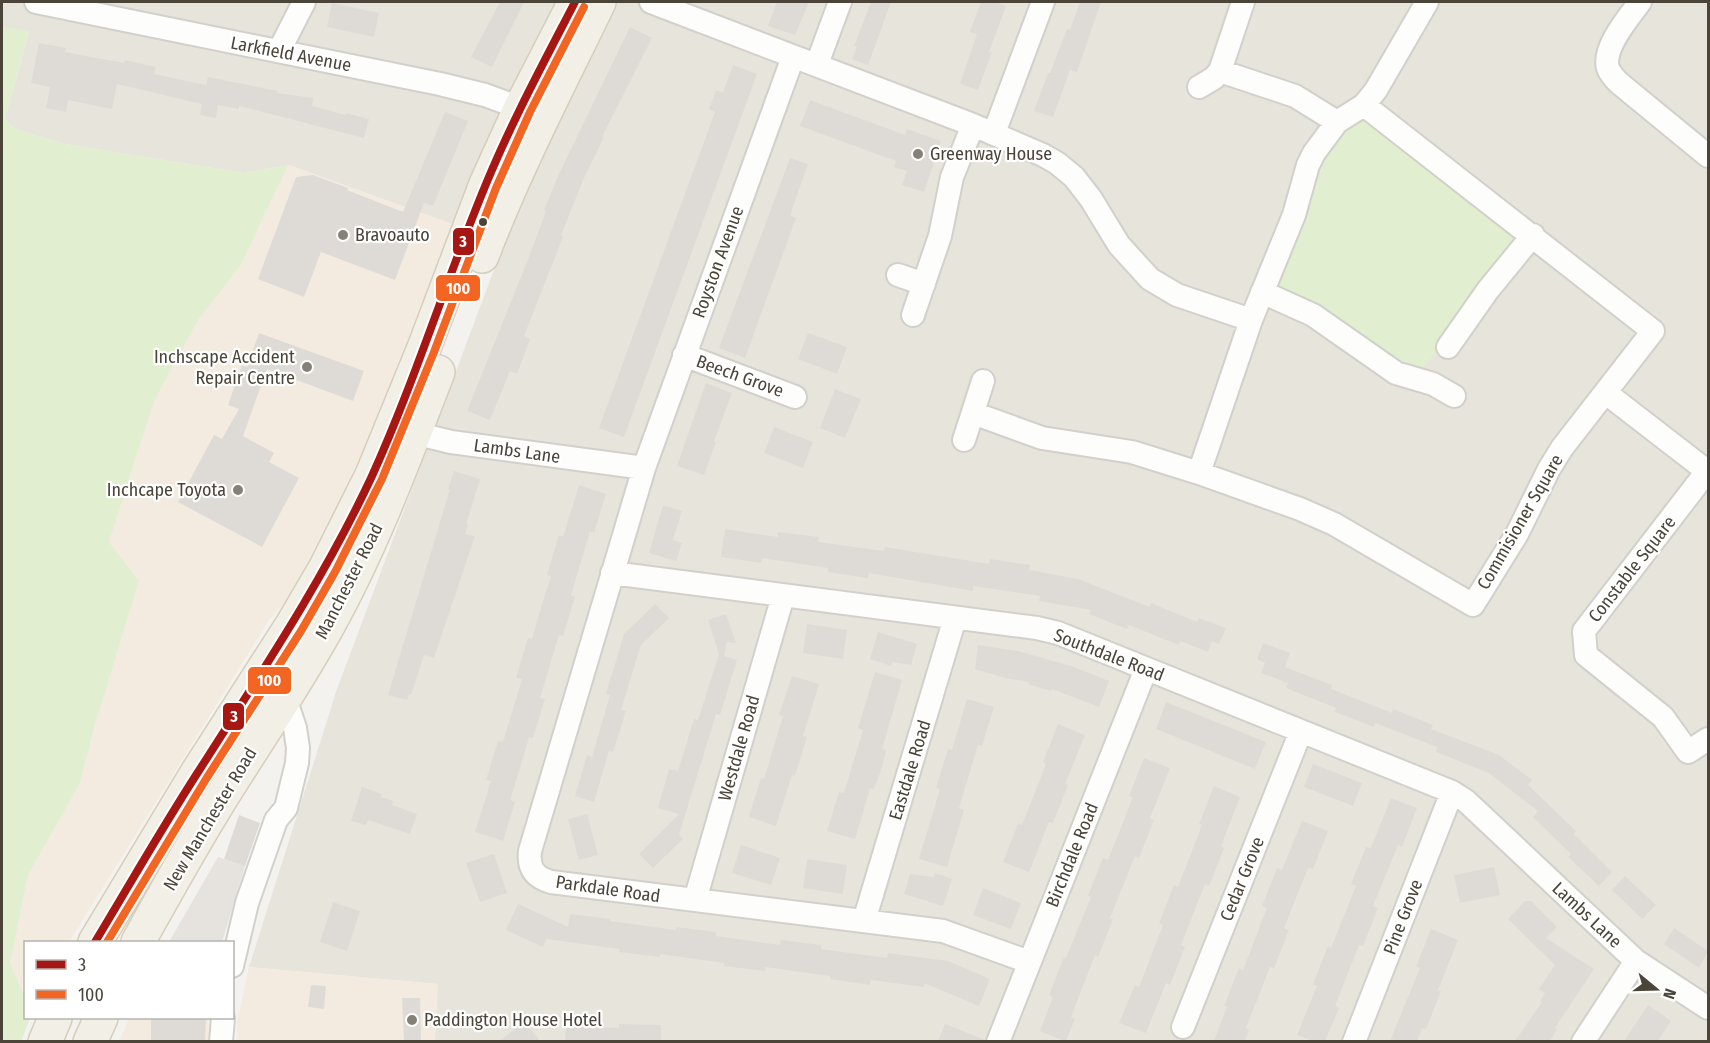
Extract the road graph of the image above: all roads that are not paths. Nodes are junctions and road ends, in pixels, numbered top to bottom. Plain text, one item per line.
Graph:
1 (36, 2) edge
2 (304, 2) edge
3 (575, 2) edge
4 (599, 2) edge
5 (651, 2) edge
6 (840, 2) edge
7 (1043, 2) edge
8 (1243, 2) edge
9 (1424, 2) edge
10 (1640, 2) edge
11 (279, 51) junction
12 (793, 57) junction
13 (817, 64) junction
14 (1220, 71) junction
15 (1198, 87) dead end
16 (1364, 105) junction
17 (532, 112) junction
18 (1337, 122) junction
19 (973, 125) junction
20 (994, 134) junction
21 (1708, 156) edge
22 (1533, 235) junction
23 (898, 275) dead end
24 (924, 284) junction
25 (1262, 292) junction
26 (913, 315) dead end
27 (1251, 320) junction
28 (1448, 347) dead end
29 (684, 355) junction
30 (983, 381) dead end
31 (1606, 393) junction
32 (1454, 396) dead end
33 (795, 397) dead end
34 (973, 413) junction
35 (403, 430) junction
36 (964, 440) dead end
37 (644, 468) junction
38 (1708, 471) edge
39 (1199, 472) junction
40 (612, 573) junction
41 (783, 596) junction
42 (955, 618) junction
43 (292, 625) joint
44 (1146, 669) junction
45 (285, 698) junction
46 (1301, 731) junction
47 (1708, 739) edge
48 (1452, 792) junction
49 (1501, 834) joint
50 (695, 900) junction
51 (864, 921) junction
52 (96, 941) edge
53 (139, 941) edge
54 (234, 958) edge
55 (1636, 961) junction
56 (1029, 962) junction
57 (1708, 1008) edge
58 (54, 1019) edge
59 (100, 1019) edge
60 (223, 1019) edge
61 (1183, 1027) dead end
62 (45, 1041) edge
63 (90, 1041) edge
64 (221, 1041) edge
65 (998, 1041) edge
66 (1354, 1041) edge
67 (1583, 1041) edge

1 - 11 street, Larkfield Avenue
2 - 11 street
3 - 17 main road, Manchester Road
4 - 17 main road, Manchester Road
5 - 12 street
6 - 13 street
7 - 20 street
8 - 14 street
9 - 16 street
10 - 21 street
11 - 17 street, Larkfield Avenue
12 - 13 street
12 - 29 street, Royston Avenue
13 - 19 street
14 - 15 street
14 - 18 street
16 - 18 street
16 - 22 street, Commisioner Square
17 - 35 main road, Manchester Road
18 - 25 street
19 - 20 street
19 - 24 street
20 - 27 street
22 - 28 street
22 - 31 street, Commisioner Square
23 - 24 street
24 - 26 street
25 - 27 street
25 - 32 street
27 - 39 street
29 - 33 street, Beech Grove
29 - 37 street, Royston Avenue
30 - 34 street
31 - 38 street, Constable Square
31 - 39 street, Commisioner Square
34 - 36 street
34 - 39 street
35 - 37 street, Lambs Lane
35 - 43 main road, Manchester Road
35 - 45 main road, Manchester Road
37 - 40 street, Parkdale Road
38 - 47 street, Constable Square
40 - 41 street, Southdale Road
40 - 50 street, Parkdale Road
41 - 42 street, Southdale Road
41 - 50 street, Westdale Road
42 - 44 street, Southdale Road
42 - 51 street, Eastdale Road
43 - 52 main road, New Manchester Road
44 - 46 street, Southdale Road
44 - 56 street, Birchdale Road
45 - 53 main road, New Manchester Road
45 - 54 street
46 - 48 street, Southdale Road
46 - 61 street, Cedar Grove
48 - 49 street, Southdale Road
48 - 66 street, Pine Grove
49 - 55 street, Lambs Lane
50 - 51 street, Parkdale Road
51 - 56 street, Parkdale Road
55 - 57 street, Lambs Lane
55 - 67 street
56 - 65 street, Birchdale Road
58 - 62 main road
59 - 63 main road
60 - 64 street

